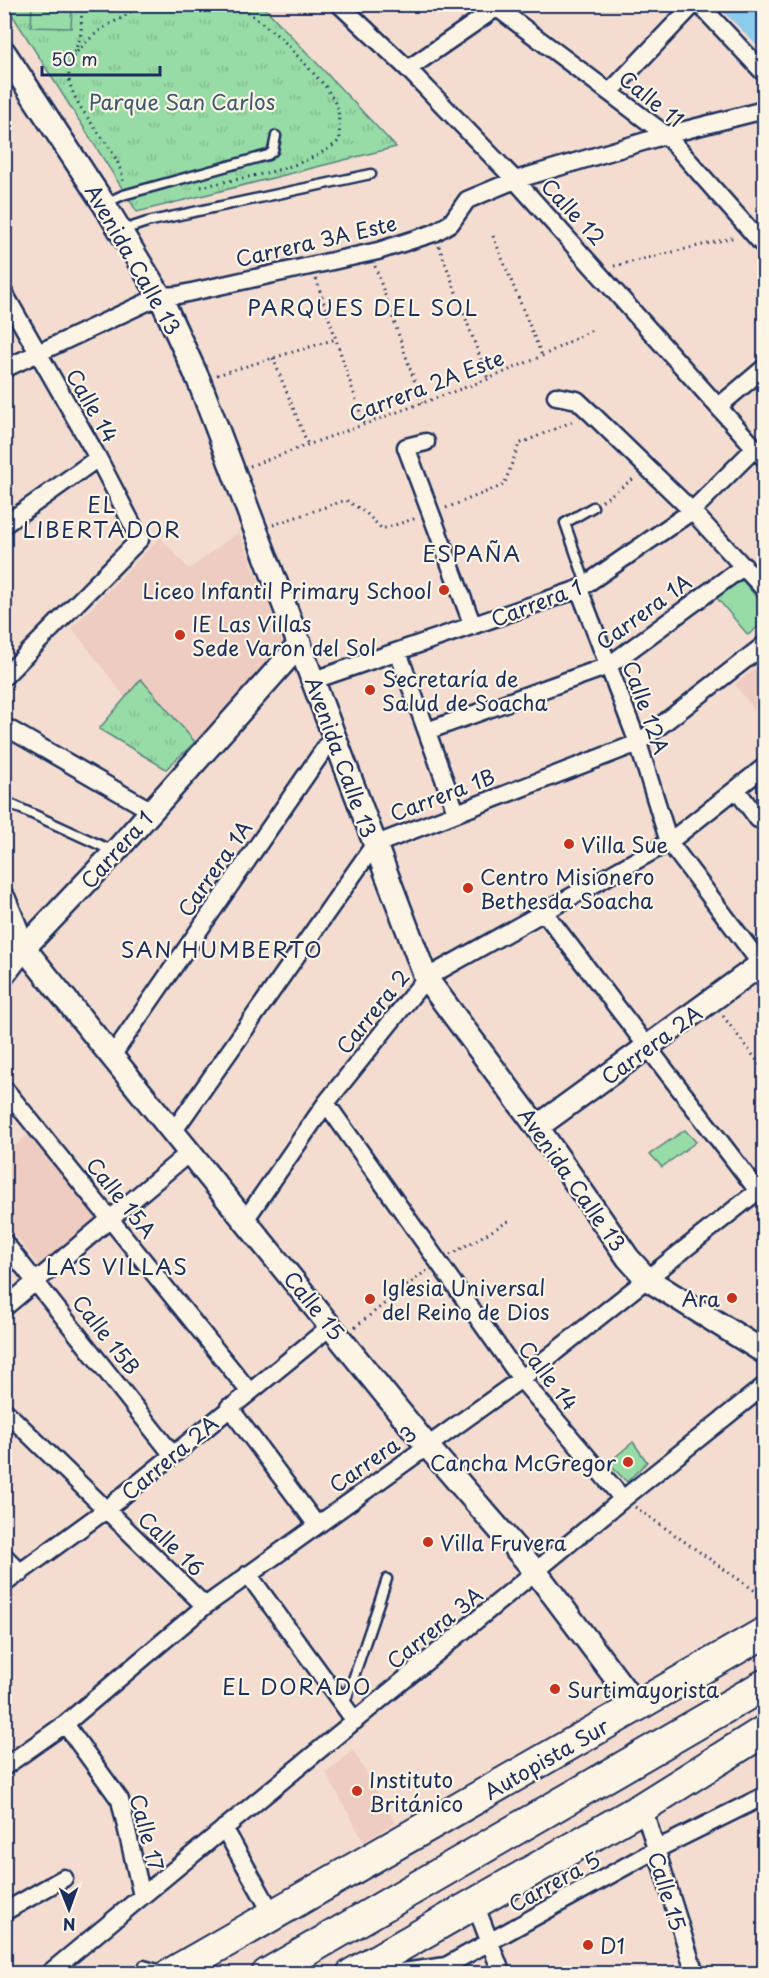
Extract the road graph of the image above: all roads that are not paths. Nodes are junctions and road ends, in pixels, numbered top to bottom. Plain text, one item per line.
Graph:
1 (339, 4) edge
2 (693, 4) edge
3 (699, 4) edge
4 (496, 6) edge
5 (4, 52) edge
6 (408, 69) junction
7 (765, 73) edge
8 (610, 92) junction
9 (765, 110) edge
10 (666, 135) junction
11 (276, 136) dead end
12 (371, 174) dead end
13 (515, 180) junction
14 (104, 204) junction
15 (121, 231) junction
16 (758, 232) edge
17 (765, 246) edge
18 (4, 293) edge
19 (160, 296) junction
20 (38, 353) junction
21 (765, 368) edge
22 (4, 369) edge
23 (556, 396) dead end
24 (719, 406) junction
25 (426, 442) dead end
26 (760, 453) edge
27 (98, 458) junction
28 (594, 507) road end
29 (692, 511) junction
30 (4, 525) edge
31 (744, 566) junction
32 (583, 586) junction
33 (765, 589) edge
34 (473, 626) junction
35 (300, 644) junction
36 (765, 645) edge
37 (398, 652) junction
38 (608, 666) junction
39 (4, 677) edge
40 (314, 680) junction
41 (4, 726) edge
42 (427, 732) junction
43 (334, 735) junction
44 (638, 743) junction
45 (765, 768) edge
46 (736, 789) junction
47 (4, 801) edge
48 (150, 810) junction
49 (456, 812) junction
50 (765, 821) edge
51 (669, 842) junction
52 (374, 845) junction
53 (115, 852) junction
54 (4, 899) edge
55 (544, 912) junction
56 (24, 948) junction
57 (763, 965) edge
58 (4, 974) edge
59 (426, 978) junction
60 (647, 1047) junction
61 (112, 1056) junction
62 (4, 1088) edge
63 (327, 1103) junction
64 (537, 1127) junction
65 (174, 1132) junction
66 (190, 1152) junction
67 (761, 1189) edge
68 (111, 1219) junction
69 (245, 1220) junction
70 (4, 1242) edge
71 (647, 1279) junction
72 (36, 1280) junction
73 (4, 1308) edge
74 (336, 1332) junction
75 (765, 1352) edge
76 (521, 1378) junction
77 (765, 1386) edge
78 (249, 1391) junction
79 (229, 1407) junction
80 (4, 1410) edge
81 (428, 1447) junction
82 (172, 1454) junction
83 (623, 1499) junction
84 (106, 1509) junction
85 (316, 1524) junction
86 (4, 1556) edge
87 (536, 1572) junction
88 (21, 1573) junction
89 (248, 1574) junction
90 (387, 1579) dead end
91 (4, 1584) edge
92 (205, 1606) junction
93 (765, 1633) edge
94 (765, 1685) edge
95 (636, 1705) junction
96 (344, 1706) junction
97 (355, 1721) junction
98 (65, 1724) junction
99 (765, 1731) edge
100 (4, 1767) edge
101 (765, 1796) edge
102 (643, 1807) junction
103 (224, 1828) junction
104 (656, 1850) junction
105 (64, 1878) dead end
106 (141, 1896) junction
107 (475, 1904) junction
108 (4, 1912) edge
109 (273, 1915) junction
110 (490, 1942) junction
111 (162, 1971) edge
112 (354, 1972) edge
113 (498, 1972) edge
114 (48, 1974) edge
115 (267, 1974) edge
116 (695, 1974) edge

1 - 6 street, Calle 12
2 - 8 street
3 - 7 street
4 - 6 street
4 - 8 street, Calle 11
5 - 14 street, Avenida Calle 13
6 - 13 street, Calle 12
8 - 10 street, Calle 11
9 - 10 street
10 - 13 street
10 - 16 street, Calle 11
11 - 14 lane
12 - 15 lane
13 - 19 street, Carrera 3A Este
13 - 24 street, Calle 12
14 - 15 street, Avenida Calle 13
15 - 19 street, Avenida Calle 13
16 - 17 street, Calle 11
18 - 20 street, Calle 14
19 - 20 street, Carrera 3A Este
19 - 35 street, Avenida Calle 13
20 - 22 street, Carrera 3A Este
20 - 27 street, Calle 14
21 - 24 street
23 - 29 street
24 - 26 street, Calle 12
25 - 34 street
26 - 29 street, Carrera 1
27 - 30 street
27 - 39 street, Calle 14
28 - 32 lane
29 - 31 street
29 - 32 street, Carrera 1
31 - 33 street
31 - 38 street, Carrera 1A
32 - 34 street, Carrera 1
32 - 38 street, Calle 12A
34 - 37 street, Carrera 1
35 - 40 street, Avenida Calle 13
35 - 48 street, Carrera 1
36 - 44 street, Carrera 1B
37 - 40 street, Carrera 1
37 - 42 street
38 - 42 street, Carrera 1A
38 - 44 street, Calle 12A
40 - 43 street, Avenida Calle 13
41 - 48 street
42 - 49 street
43 - 52 street, Avenida Calle 13
43 - 61 street, Carrera 1A
44 - 49 street, Carrera 1B
44 - 51 street, Calle 12A
45 - 46 street, Carrera 2
46 - 50 street
46 - 51 street, Carrera 2
47 - 53 lane
48 - 53 street, Carrera 1
49 - 52 street, Carrera 1B
51 - 55 street, Carrera 2
51 - 57 street, Calle 12A
52 - 59 street, Avenida Calle 13
52 - 65 street, Carrera 1B
53 - 56 street, Carrera 1
54 - 56 street, Calle 15
55 - 59 street, Carrera 2
55 - 60 street
56 - 58 street, Carrera 1
56 - 61 street, Calle 15
57 - 60 street, Carrera 2A
59 - 63 street, Carrera 2
59 - 64 street, Avenida Calle 13
60 - 64 street, Carrera 2A
60 - 67 street
61 - 65 street, Calle 15
62 - 68 street, Calle 15A
63 - 69 street, Carrera 2
63 - 76 street, Calle 14
64 - 71 street, Avenida Calle 13
65 - 66 street, Calle 15
66 - 68 street
66 - 69 street, Calle 15
67 - 71 street, Carrera 3
68 - 72 street
68 - 78 street, Calle 15A
69 - 74 street, Calle 15
70 - 72 street, Calle 15B
71 - 75 street, Avenida Calle 13
71 - 76 street, Carrera 3
72 - 73 street
72 - 82 street, Calle 15B
74 - 78 street, Carrera 2A
74 - 81 street, Calle 15
76 - 81 street, Carrera 3
76 - 83 street, Calle 14
77 - 83 street, Carrera 3A
78 - 79 street, Carrera 2A
79 - 82 street, Carrera 2A
79 - 85 street
80 - 84 street, Calle 16
81 - 85 street, Carrera 3
81 - 87 street, Calle 15
82 - 84 street, Carrera 2A
83 - 87 street, Carrera 3A
84 - 88 street, Carrera 2A
84 - 92 street, Calle 16
85 - 89 street, Carrera 3
86 - 88 street
87 - 95 street, Calle 15
87 - 97 street, Carrera 3A
88 - 91 street, Carrera 2A
89 - 92 street, Carrera 3
89 - 96 street
90 - 96 lane
92 - 98 street, Carrera 3
93 - 95 highway, Autopista Sur
94 - 115 highway
95 - 109 highway, Autopista Sur
96 - 97 street
97 - 103 street, Carrera 3A
98 - 100 street, Carrera 3
98 - 106 street, Calle 17
99 - 102 highway
101 - 104 street, Carrera 5
102 - 104 street, Calle 15
102 - 107 highway
103 - 106 street, Carrera 3A
103 - 109 street
104 - 110 street, Carrera 5
104 - 116 street, Calle 15
105 - 108 street
106 - 114 street, Carrera 3A
107 - 110 street
107 - 112 highway
109 - 111 highway, Autopista Sur
110 - 112 street, Carrera 5
110 - 113 street

